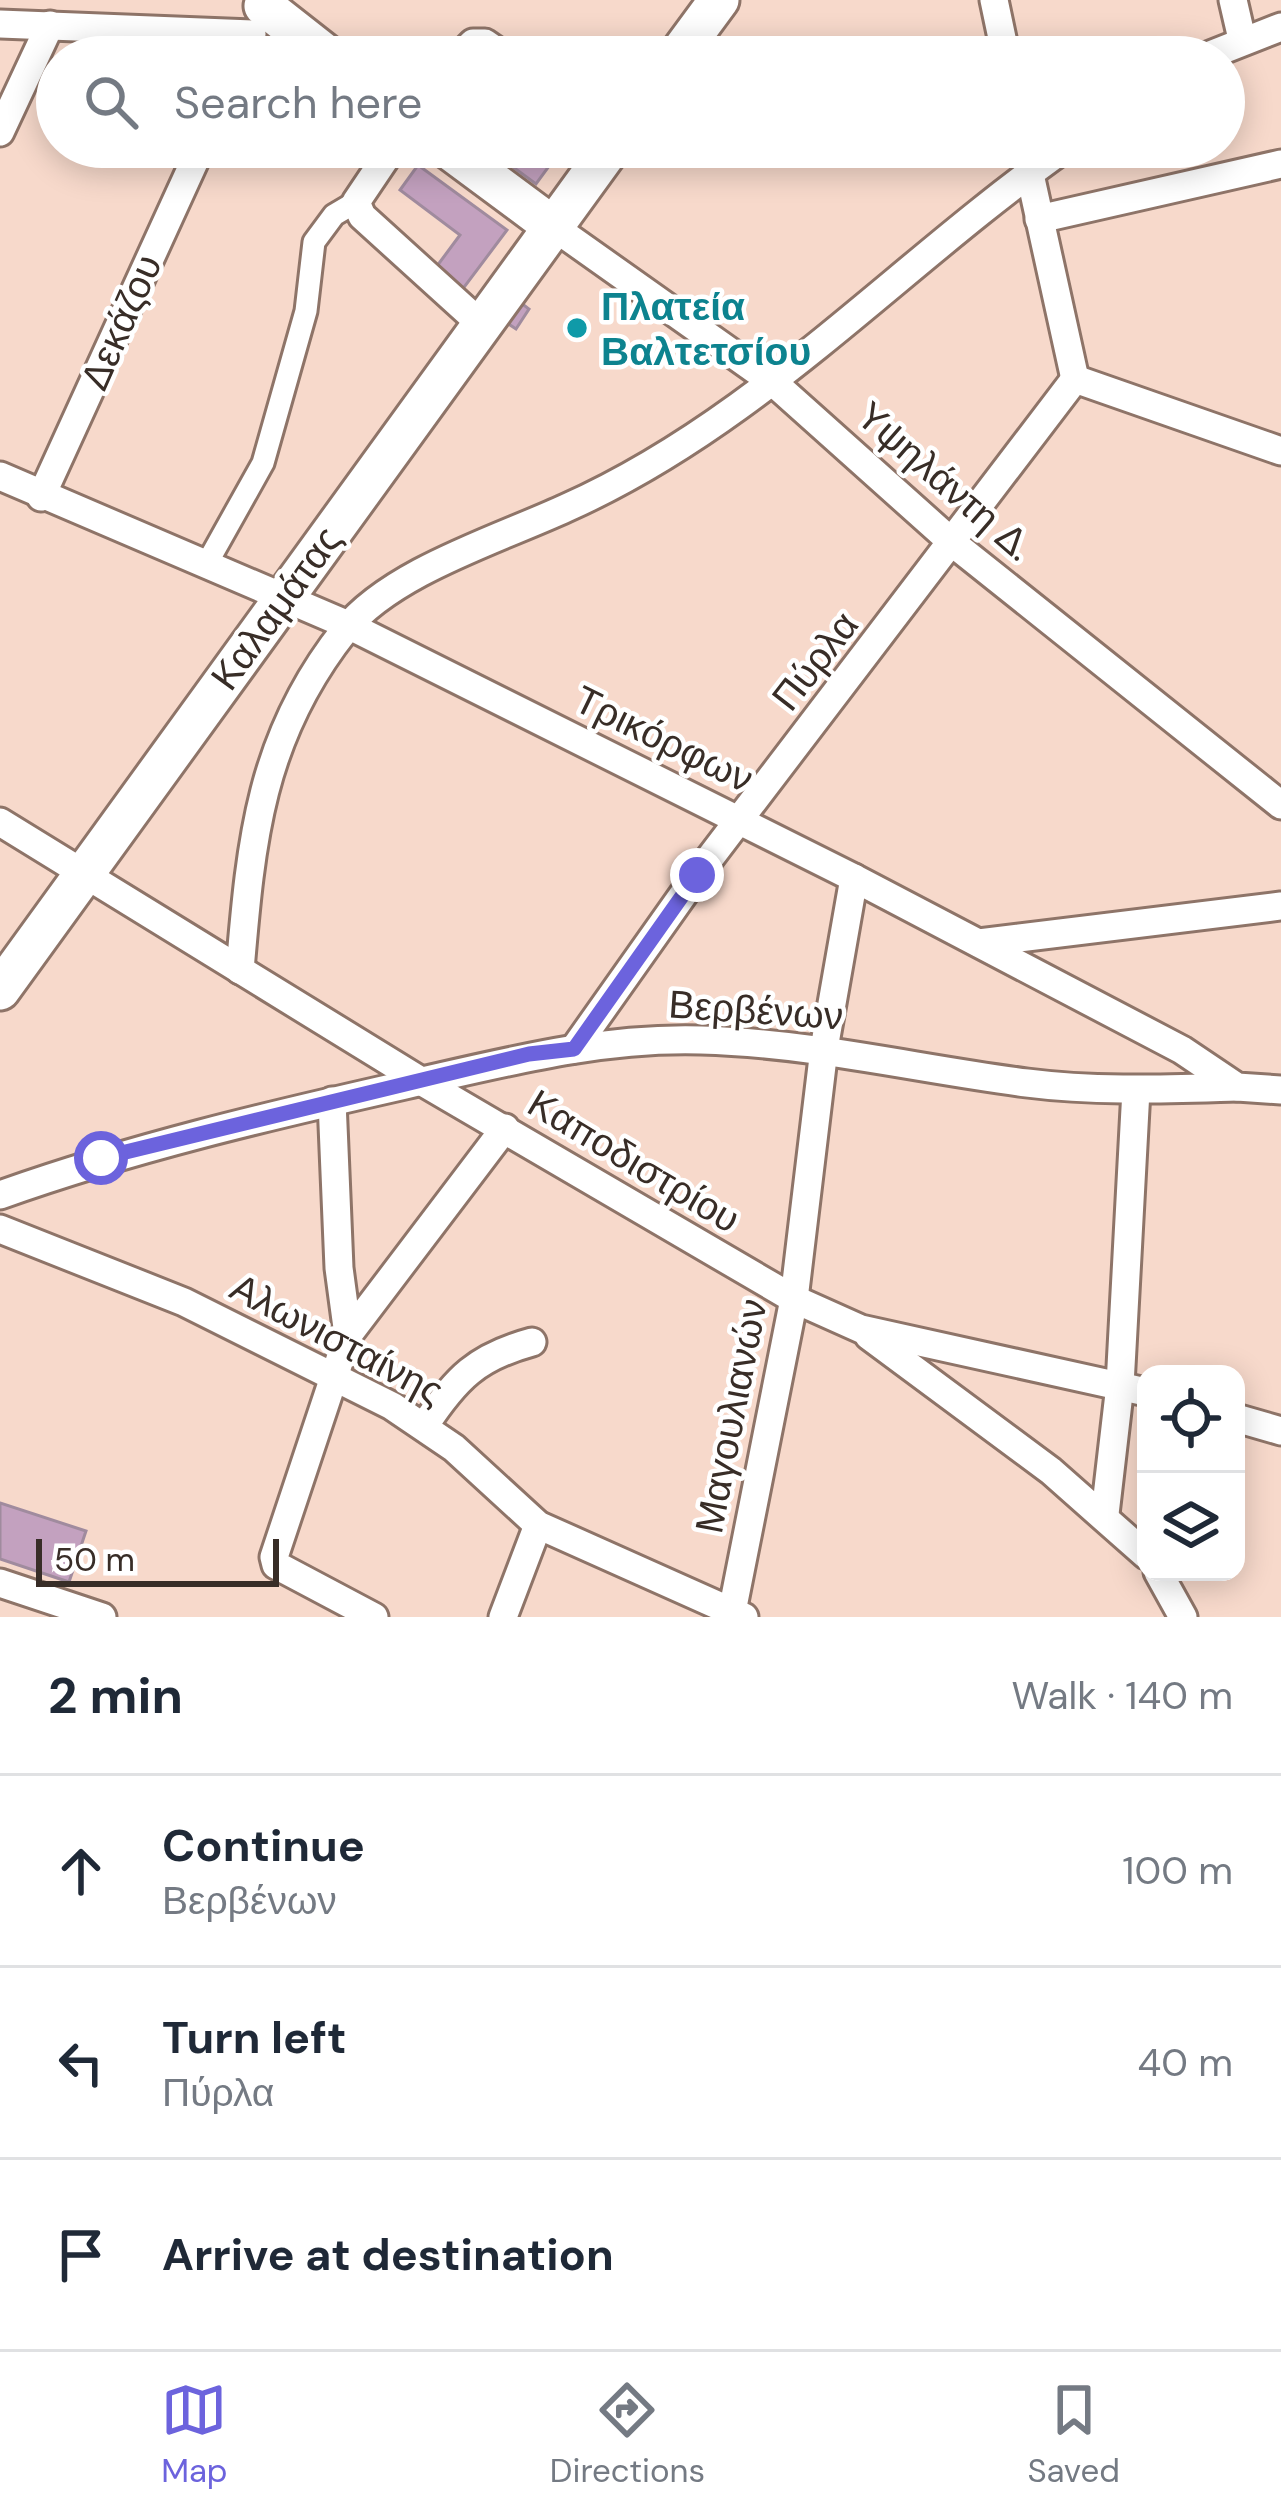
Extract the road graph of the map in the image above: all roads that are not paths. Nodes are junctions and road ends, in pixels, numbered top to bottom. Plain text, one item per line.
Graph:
1 (719, 0) edge
2 (994, 0) edge
3 (1232, 0) edge
4 (0, 24) edge
5 (256, 24) edge
6 (50, 25) junction
7 (1281, 27) edge
8 (45, 36) edge
9 (692, 36) edge
10 (1002, 36) edge
11 (1241, 36) edge
12 (1245, 38) edge
13 (36, 55) edge
14 (0, 132) edge
15 (1281, 164) edge
16 (191, 168) edge
17 (379, 168) edge
18 (474, 168) edge
19 (595, 168) edge
20 (1018, 168) edge
21 (1029, 168) edge
22 (356, 202) junction
23 (1039, 219) junction
24 (551, 225) junction
25 (481, 324) junction
26 (1075, 379) junction
27 (774, 383) junction
28 (1281, 451) edge
29 (0, 476) edge
30 (41, 497) junction
31 (954, 544) junction
32 (206, 565) junction
33 (281, 598) junction
34 (348, 626) junction
35 (1281, 805) edge
36 (739, 820) junction
37 (0, 822) edge
38 (85, 878) junction
39 (854, 878) junction
40 (1281, 906) edge
41 (979, 944) junction
42 (240, 970) junction
43 (3, 981) edge
44 (574, 1049) junction
45 (824, 1049) junction
46 (422, 1081) junction
47 (1237, 1087) junction
48 (1136, 1090) junction
49 (1281, 1090) edge
50 (332, 1101) junction
51 (505, 1128) junction
52 (0, 1195) edge
53 (0, 1229) edge
54 (794, 1299) junction
55 (861, 1330) junction
56 (348, 1335) junction
57 (532, 1342) dead end
58 (330, 1378) junction
59 (1133, 1388) edge
60 (1245, 1421) edge
61 (425, 1425) junction
62 (1281, 1431) edge
63 (1105, 1514) junction
64 (538, 1526) junction
65 (1137, 1546) edge
66 (1163, 1581) edge
67 (0, 1583) edge
68 (738, 1615) edge
69 (102, 1617) edge
70 (374, 1617) edge
71 (503, 1617) edge
72 (1183, 1617) edge

1 - 9 main road
2 - 10 street
3 - 11 street
4 - 6 street
5 - 6 street
6 - 8 street
7 - 12 street
13 - 14 street
15 - 23 street
16 - 30 street, Δεκάζου
17 - 22 street
18 - 24 main road
19 - 24 main road, Καλαμάτας
20 - 27 street
21 - 23 street
22 - 25 street
22 - 32 street
23 - 26 street
24 - 25 main road, Καλαμάτας
24 - 27 street, Υψηλάντη Δ.
25 - 33 main road, Καλαμάτας
26 - 28 street
26 - 31 street, Πύρλα
27 - 31 street, Υψηλάντη Δ.
27 - 34 street
29 - 30 street, Τρικόρφων
30 - 32 street, Τρικόρφων
31 - 35 street, Υψηλάντη Δ.
31 - 36 street, Πύρλα
32 - 33 street, Τρικόρφων
33 - 34 street, Τρικόρφων
33 - 38 main road, Καλαμάτας
34 - 36 street, Τρικόρφων
34 - 42 street
36 - 39 street, Τρικόρφων
36 - 44 street, Πύρλα
37 - 38 street, Καποδιστρίου
38 - 42 street, Καποδιστρίου
38 - 43 main road, Καλαμάτας
39 - 41 street, Τρικόρφων
39 - 45 street, Μαγουλιανών
40 - 41 street
41 - 47 street, Τρικόρφων
42 - 46 street, Καποδιστρίου
44 - 45 street, Βερβένων
44 - 46 street, Βερβένων
45 - 48 street, Βερβένων
45 - 54 street, Μαγουλιανών
46 - 50 street, Βερβένων
46 - 51 street, Καποδιστρίου
47 - 48 street, Βερβένων
47 - 49 street
48 - 59 street
50 - 52 street, Βερβένων
50 - 56 street
51 - 54 street, Καποδιστρίου
51 - 56 street
53 - 58 street, Αλωνισταίνης
54 - 55 street, Καποδιστρίου
54 - 68 street, Μαγουλιανών
55 - 59 street, Καποδιστρίου
55 - 63 street
56 - 58 street
57 - 61 street
58 - 61 street, Αλωνισταίνης
58 - 70 street
59 - 63 street
60 - 62 street
61 - 64 street, Αλωνισταίνης
63 - 65 street
64 - 68 street, Αλωνισταίνης
64 - 71 street
66 - 72 street
67 - 69 street

